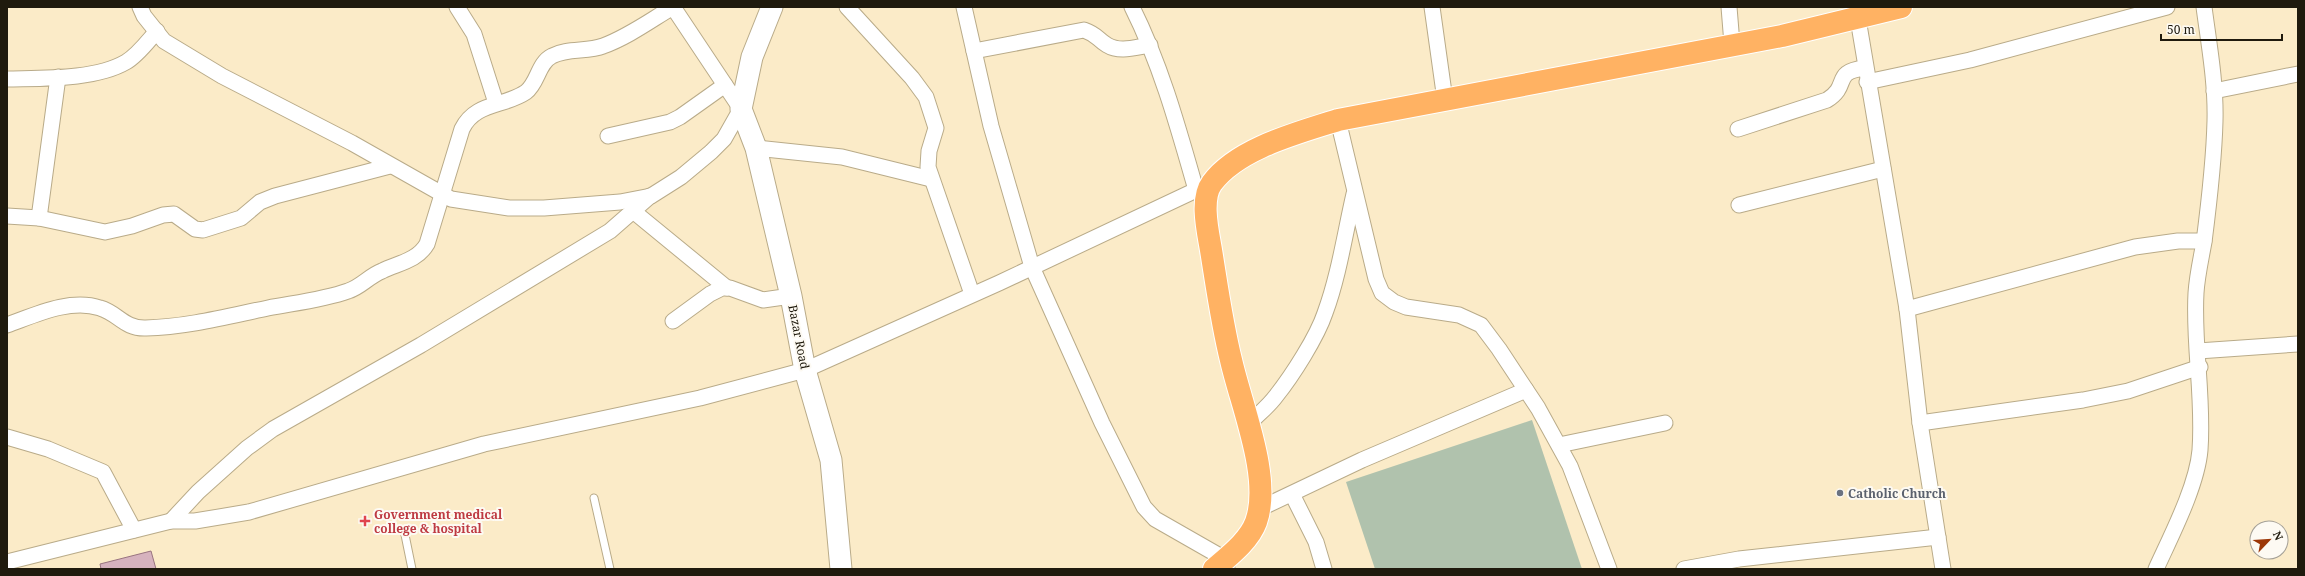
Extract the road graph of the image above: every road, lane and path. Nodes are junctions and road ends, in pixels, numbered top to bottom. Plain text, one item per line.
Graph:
1 (140, 7) edge
2 (457, 7) edge
3 (673, 7) edge
4 (772, 7) edge
5 (847, 7) edge
6 (964, 7) edge
7 (1132, 7) edge
8 (1432, 7) edge
9 (1730, 7) edge
10 (1901, 7) edge
11 (2167, 7) edge
12 (2204, 7) edge
13 (1858, 19) junction
14 (157, 32) junction
15 (1732, 44) junction
16 (1150, 45) junction
17 (974, 51) junction
18 (2298, 74) edge
19 (1866, 75) junction
20 (58, 78) junction
21 (7, 79) edge
22 (725, 85) junction
23 (2214, 91) junction
24 (1445, 100) junction
25 (496, 103) junction
26 (741, 109) junction
27 (1338, 120) junction
28 (1738, 129) dead end
29 (608, 136) dead end
30 (756, 148) junction
31 (390, 166) junction
32 (1883, 169) junction
33 (930, 179) junction
34 (1203, 187) junction
35 (1355, 191) junction
36 (442, 195) junction
37 (651, 196) junction
38 (1739, 205) dead end
39 (632, 211) junction
40 (7, 216) edge
41 (39, 218) junction
42 (2204, 241) junction
43 (1032, 267) junction
44 (727, 288) junction
45 (972, 294) junction
46 (791, 296) junction
47 (1907, 309) junction
48 (673, 321) dead end
49 (7, 325) edge
50 (2298, 344) edge
51 (2198, 351) junction
52 (2200, 367) junction
53 (805, 370) junction
54 (1526, 390) junction
55 (1665, 423) dead end
56 (1920, 423) junction
57 (1248, 425) junction
58 (7, 437) edge
59 (1559, 445) junction
60 (1292, 494) junction
61 (594, 498) dead end
62 (1259, 509) junction
63 (171, 521) junction
64 (134, 530) junction
65 (404, 530) dead end
66 (1938, 537) junction
67 (7, 562) edge
68 (1222, 566) edge
69 (412, 569) edge
70 (610, 569) edge
71 (841, 569) edge
72 (1324, 569) edge
73 (1609, 569) edge
74 (1684, 569) edge
75 (1943, 569) edge
76 (2156, 569) edge

1 - 14 street
2 - 25 street
3 - 22 street, Bazar Road
3 - 25 street
4 - 26 street
5 - 33 street
6 - 17 street
7 - 16 street
8 - 24 street
9 - 15 street
10 - 13 highway
11 - 19 street
12 - 23 street
13 - 15 highway
13 - 19 street
14 - 20 street
14 - 31 street
15 - 24 highway
16 - 17 street
16 - 34 street
17 - 43 street
18 - 23 street
19 - 28 street
19 - 32 street
20 - 21 street
20 - 41 street
22 - 26 street, Bazar Road
22 - 29 street
23 - 42 street
24 - 27 highway
25 - 36 street
26 - 30 street, Bazar Road
26 - 37 street
27 - 34 highway
27 - 35 street
30 - 33 street
30 - 46 street, Bazar Road
31 - 36 street
31 - 41 street
32 - 38 street
32 - 47 street
33 - 45 street
34 - 43 street
34 - 57 highway
35 - 54 street
35 - 57 street
36 - 37 street
36 - 49 street
37 - 39 street
39 - 44 street
39 - 63 street
40 - 41 street
42 - 47 street
42 - 51 street
43 - 45 street
43 - 68 street
44 - 46 street
44 - 48 street
45 - 53 street
46 - 53 street, Bazar Road
47 - 56 street
50 - 51 street
51 - 52 street
52 - 56 street
52 - 76 street
53 - 63 street
53 - 71 street, Bazar Road
54 - 59 street
54 - 60 street
55 - 59 street
56 - 66 street
57 - 62 highway
58 - 64 street
59 - 73 street
60 - 62 street
60 - 72 street
61 - 70 lane
62 - 68 highway
63 - 64 street
64 - 67 street
65 - 69 lane
66 - 74 street
66 - 75 street

